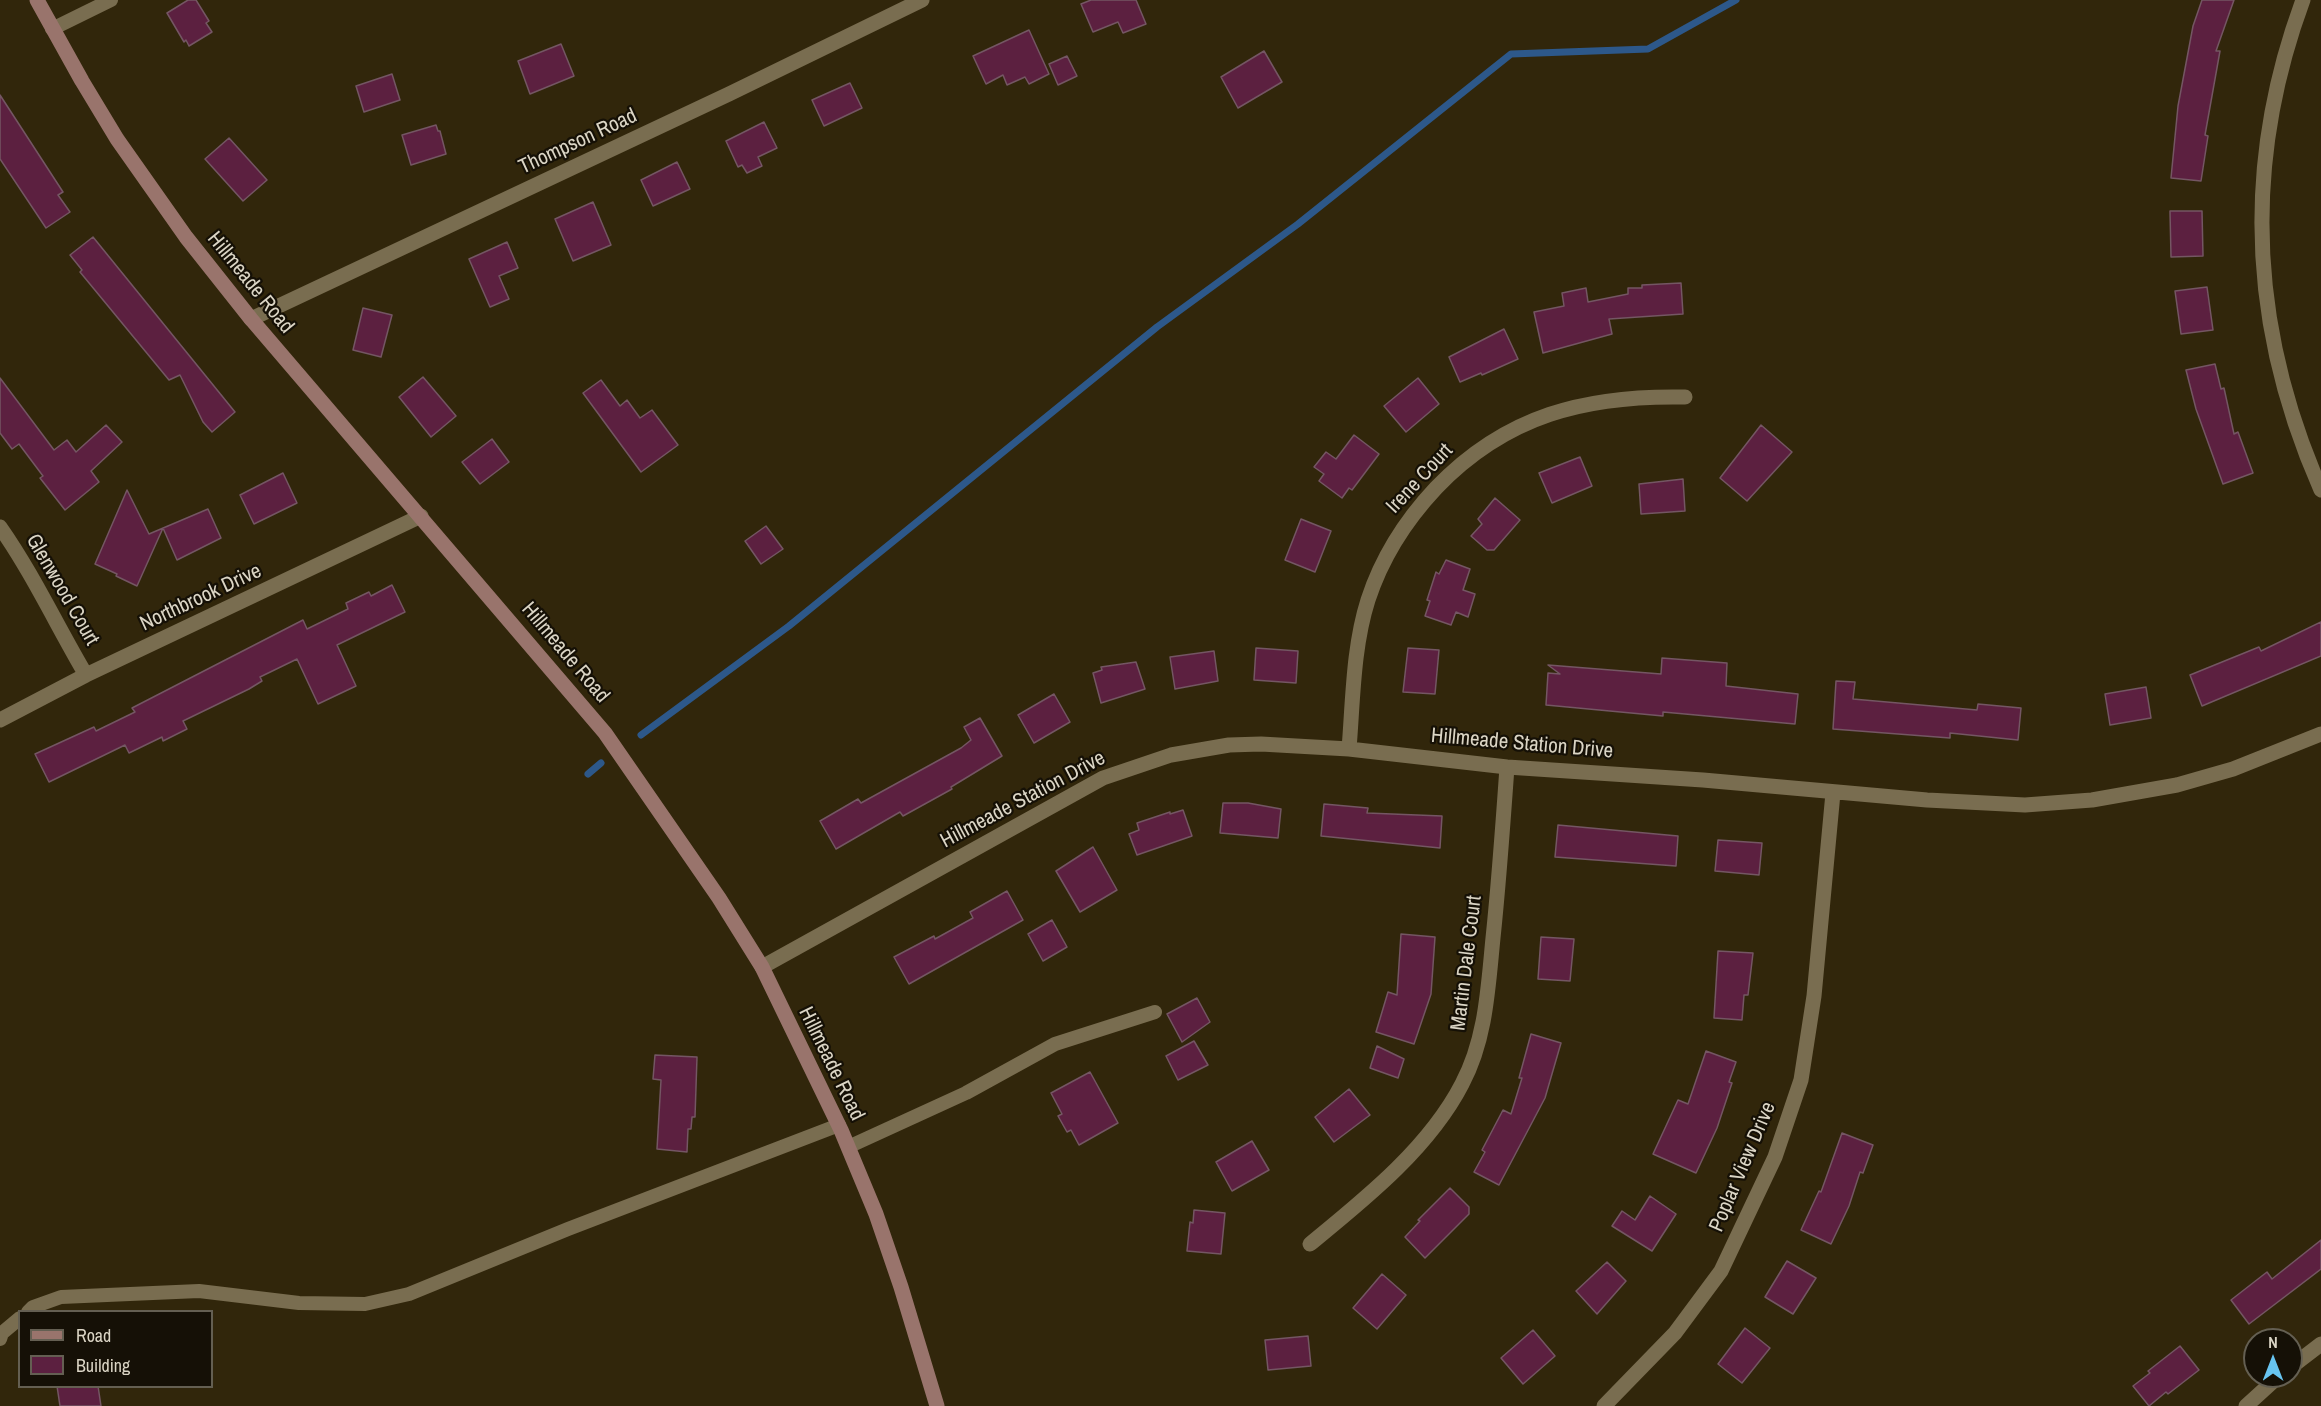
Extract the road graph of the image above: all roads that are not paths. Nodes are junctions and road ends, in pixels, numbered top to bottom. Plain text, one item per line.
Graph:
1 (37, 0) edge
2 (111, 0) edge
3 (922, 0) edge
4 (2303, 0) edge
5 (52, 29) junction
6 (251, 319) junction
7 (1685, 397) dead end
8 (2321, 490) edge
9 (421, 516) junction
10 (0, 527) edge
11 (86, 675) junction
12 (0, 720) edge
13 (2321, 734) edge
14 (1349, 749) junction
15 (1507, 766) junction
16 (1833, 793) junction
17 (762, 967) junction
18 (1155, 1012) dead end
19 (838, 1125) junction
20 (848, 1147) junction
21 (1310, 1244) dead end
22 (29, 1310) edge
23 (18, 1320) edge
24 (0, 1339) edge
25 (2321, 1344) edge
26 (2303, 1358) edge
27 (2266, 1388) edge
28 (938, 1406) edge
29 (1604, 1406) edge
30 (2246, 1406) edge

1 - 5 street, Hillmeade Road
2 - 5 lane
3 - 6 street, Thompson Road
4 - 8 street
5 - 6 street, Hillmeade Road
6 - 9 street, Hillmeade Road
7 - 14 street, Irene Court
9 - 11 street, Northbrook Drive
9 - 17 street, Hillmeade Road
10 - 11 street, Glenwood Court
11 - 12 street, Northbrook Drive
13 - 16 street, Hillmeade Station Drive
14 - 15 street, Hillmeade Station Drive
14 - 17 street, Hillmeade Station Drive
15 - 16 street, Hillmeade Station Drive
15 - 21 street, Martin Dale Court
16 - 29 street, Poplar View Drive
17 - 19 street, Hillmeade Road
18 - 20 lane
19 - 20 street, Hillmeade Road
19 - 22 lane
20 - 28 street, Hillmeade Road
23 - 24 lane
25 - 26 street
27 - 30 street

